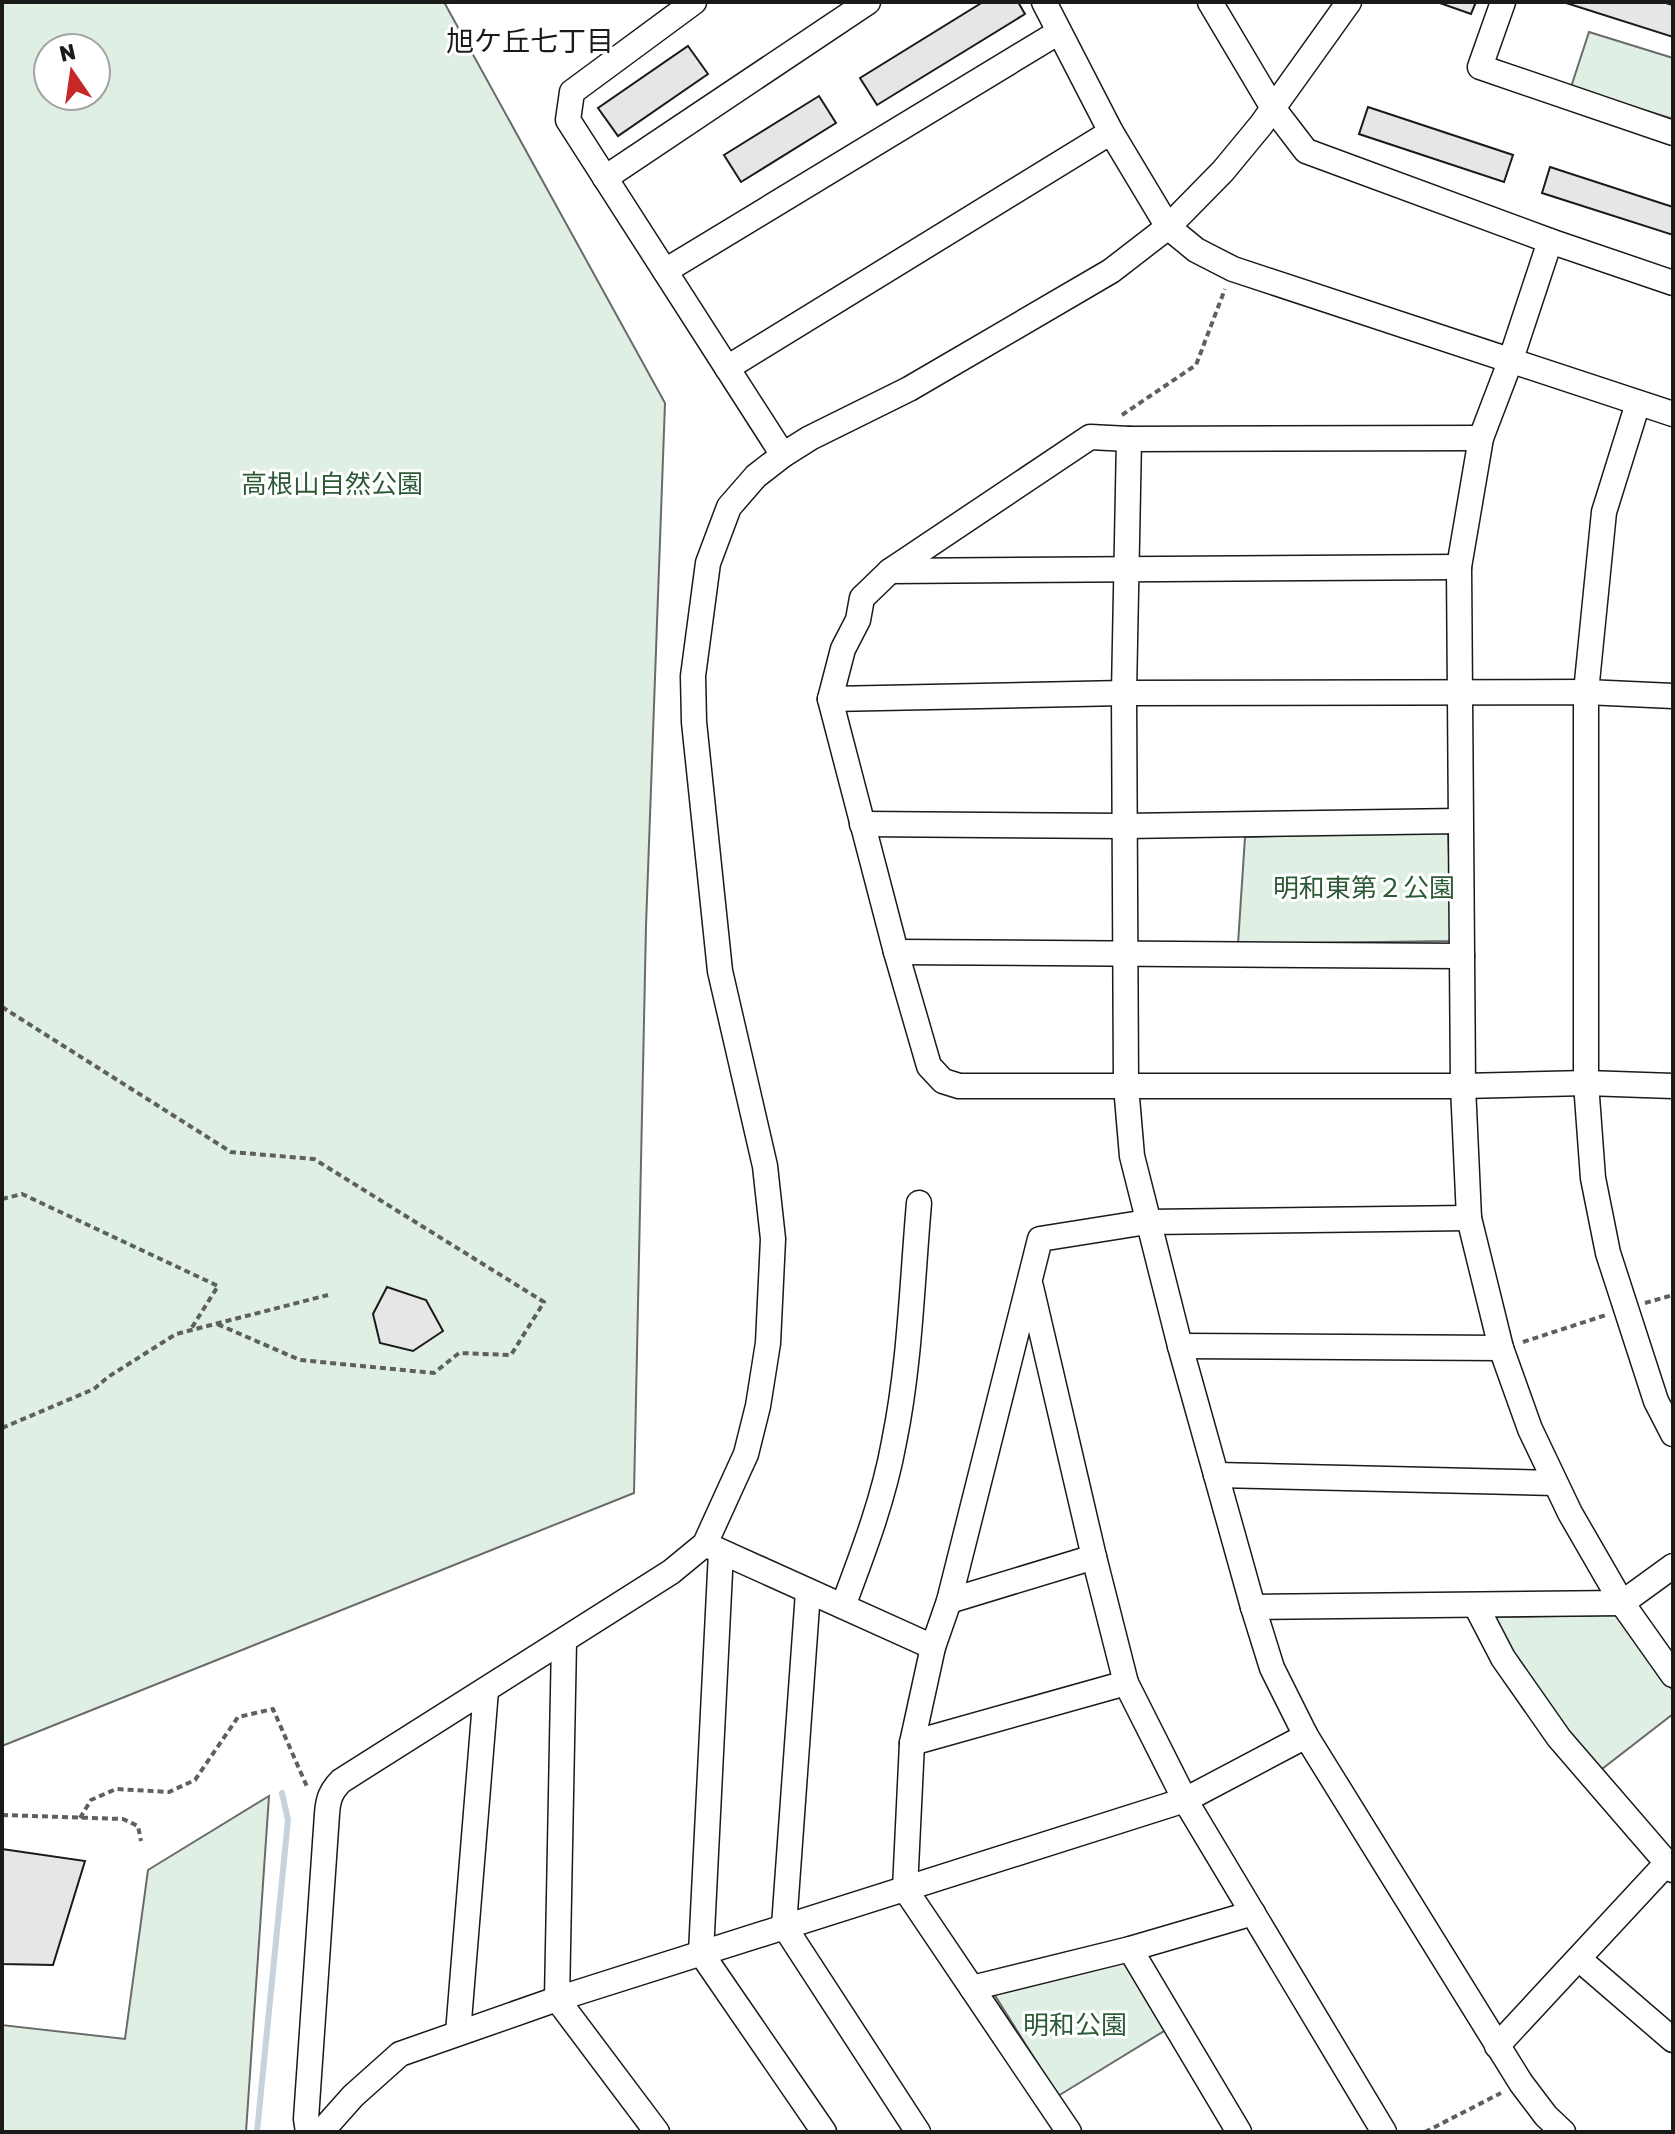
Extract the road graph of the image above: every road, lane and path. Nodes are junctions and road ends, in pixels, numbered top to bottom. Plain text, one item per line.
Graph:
1 (694, 2) edge
2 (868, 2) edge
3 (1044, 2) edge
4 (1210, 2) edge
5 (1349, 2) edge
6 (1503, 2) edge
7 (1059, 32) junction
8 (1273, 108) junction
9 (1111, 132) junction
10 (1673, 133) edge
11 (605, 178) junction
12 (1168, 227) junction
13 (1550, 241) junction
14 (1233, 269) junction
15 (665, 271) junction
16 (1673, 283) edge
17 (1510, 362) junction
18 (727, 368) junction
19 (1638, 403) junction
20 (1673, 414) edge
21 (1090, 437) junction
22 (1481, 438) junction
23 (1129, 439) junction
24 (783, 455) junction
25 (1459, 567) junction
26 (890, 571) junction
27 (1127, 571) junction
28 (1460, 692) junction
29 (1586, 692) junction
30 (1124, 693) junction
31 (1673, 696) edge
32 (830, 699) junction
33 (1459, 821) junction
34 (862, 824) junction
35 (1125, 826) junction
36 (896, 952) junction
37 (1125, 956) junction
38 (1462, 956) junction
39 (2, 1007) edge
40 (1586, 1083) junction
41 (1126, 1086) junction
42 (1463, 1086) junction
43 (1673, 1086) edge
44 (2, 1199) edge
45 (919, 1203) dead end
46 (1469, 1218) junction
47 (1147, 1222) junction
48 (1029, 1281) junction
49 (328, 1295) dead end
50 (1673, 1295) edge
51 (1625, 1309) junction
52 (217, 1324) junction
53 (190, 1331) junction
54 (1180, 1346) junction
55 (1501, 1348) junction
56 (2, 1428) edge
57 (1673, 1434) edge
58 (1216, 1475) junction
59 (1555, 1483) junction
60 (713, 1548) junction
61 (1094, 1557) junction
62 (1673, 1566) edge
63 (808, 1592) junction
64 (949, 1601) junction
65 (1622, 1603) junction
66 (843, 1606) junction
67 (1476, 1606) junction
68 (1253, 1607) junction
69 (564, 1641) junction
70 (933, 1647) junction
71 (1673, 1675) edge
72 (1126, 1683) junction
73 (486, 1690) junction
74 (1306, 1736) junction
75 (912, 1743) junction
76 (328, 1799) junction
77 (1185, 1800) junction
78 (2, 1815) edge
79 (80, 1818) junction
80 (141, 1841) dead end
81 (1670, 1867) edge
82 (905, 1889) junction
83 (1253, 1913) junction
84 (784, 1926) junction
85 (1130, 1949) junction
86 (701, 1953) junction
87 (1579, 1959) junction
88 (972, 1988) junction
89 (557, 1999) junction
90 (458, 2033) junction
91 (1673, 2040) edge
92 (1497, 2046) junction
93 (1521, 2083) junction
94 (1062, 2129) edge
95 (308, 2132) edge
96 (321, 2132) edge
97 (657, 2132) edge
98 (824, 2132) edge
99 (918, 2132) edge
100 (1239, 2132) edge
101 (1384, 2132) edge
102 (1425, 2132) edge
103 (1563, 2132) edge

1 - 11 street
2 - 11 street
3 - 7 street
4 - 8 street
5 - 8 street
6 - 10 street
7 - 9 street
7 - 15 street
8 - 12 street
8 - 13 street
9 - 12 street
9 - 18 street
11 - 15 street
12 - 14 street
12 - 24 street
13 - 16 street
13 - 17 street
14 - 17 street
14 - 21 path
15 - 18 street
17 - 19 street
17 - 22 street
18 - 24 street
19 - 20 street
19 - 29 street
21 - 23 street
21 - 26 street
22 - 23 street
22 - 25 street
23 - 27 street
24 - 60 street
25 - 27 street
25 - 28 street
26 - 27 street
26 - 32 street
27 - 30 street
28 - 29 street
28 - 30 street
28 - 33 street
29 - 31 street
29 - 40 street
30 - 32 street
30 - 35 street
32 - 34 street
33 - 35 street
33 - 38 street
34 - 35 street
34 - 36 street
35 - 37 street
36 - 37 street
36 - 41 street
37 - 38 street
37 - 41 street
38 - 42 street
39 - 52 path
40 - 42 street
40 - 43 street
40 - 51 street
41 - 42 street
41 - 47 street
42 - 46 street
44 - 53 path
45 - 66 street
46 - 47 street
46 - 55 street
47 - 48 street
47 - 54 street
48 - 61 street
48 - 64 street
49 - 52 path
50 - 51 path
51 - 55 path
51 - 57 street
52 - 53 path
53 - 56 path
54 - 55 street
54 - 58 street
55 - 59 street
58 - 59 street
58 - 68 street
59 - 65 street
60 - 63 street
60 - 69 street
60 - 86 street
61 - 64 street
61 - 72 street
62 - 65 street
63 - 66 street
63 - 84 street
64 - 70 street
65 - 67 street
65 - 71 street
66 - 70 street
67 - 68 street
67 - 81 street
68 - 74 street
69 - 73 street
69 - 89 street
70 - 75 street
72 - 75 street
72 - 77 street
73 - 76 street
73 - 90 street
74 - 77 street
74 - 92 street
75 - 82 street
76 - 79 path
76 - 95 street
77 - 82 street
77 - 83 street
78 - 79 path
79 - 80 path
81 - 87 street
82 - 84 street
82 - 88 street
83 - 85 street
83 - 101 street
84 - 86 street
84 - 99 street
85 - 88 street
85 - 100 street
86 - 89 street
86 - 98 street
87 - 91 street
87 - 92 street
88 - 94 street
89 - 90 street
89 - 97 street
90 - 96 street
92 - 93 street
93 - 102 path
93 - 103 street

